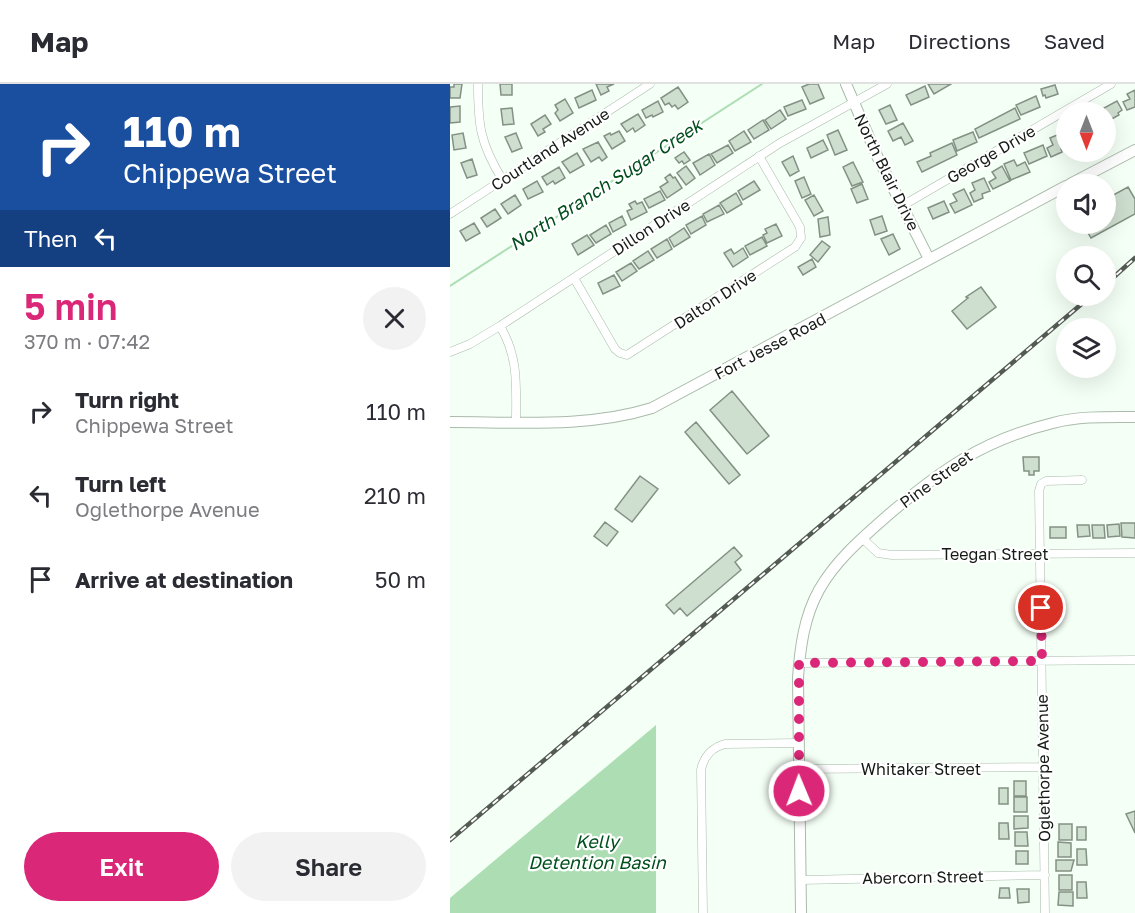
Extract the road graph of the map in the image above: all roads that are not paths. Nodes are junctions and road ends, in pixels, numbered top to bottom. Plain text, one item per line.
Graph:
1 (478, 84) edge
2 (650, 84) edge
3 (846, 84) edge
4 (887, 84) edge
5 (1111, 84) edge
6 (853, 102) junction
7 (1135, 150) edge
8 (759, 156) junction
9 (1089, 174) edge
10 (502, 179) junction
11 (1056, 191) edge
12 (902, 206) junction
13 (450, 214) edge
14 (929, 259) junction
15 (574, 278) junction
16 (500, 326) junction
17 (450, 352) edge
18 (1135, 417) edge
19 (450, 422) edge
20 (516, 422) junction
21 (1082, 480) dead end
22 (862, 538) junction
23 (1135, 553) edge
24 (1041, 554) junction
25 (1135, 660) edge
26 (1042, 661) junction
27 (799, 663) junction
28 (799, 743) junction
29 (1044, 767) junction
30 (799, 769) junction
31 (1045, 875) junction
32 (801, 880) junction
33 (703, 913) edge
34 (801, 913) edge
35 (1045, 913) edge

1 - 10 street
2 - 10 street, Courtland Avenue
3 - 6 street, North Blair Drive
4 - 6 street, Dillon Drive
5 - 12 street, George Drive
6 - 8 street, Dillon Drive
6 - 12 street, North Blair Drive
7 - 9 street, Fort Jesse Road
8 - 15 street, Dillon Drive
8 - 15 street, Dalton Drive
10 - 13 street, Courtland Avenue
11 - 14 street, Fort Jesse Road
12 - 14 street, North Blair Drive
14 - 20 street, Fort Jesse Road
15 - 16 street, Dillon Drive
16 - 17 street, Dillon Drive
16 - 20 street
18 - 22 street, Pine Street
19 - 20 street, Fort Jesse Road
21 - 24 street, Oglethorpe Avenue
22 - 24 street, Teegan Street
22 - 27 street, Pine Street
23 - 24 street, Teegan Street
24 - 26 street, Oglethorpe Avenue
25 - 26 street
26 - 27 street
26 - 29 street, Oglethorpe Avenue
27 - 28 street, Pine Street
28 - 30 street, Pine Street
28 - 33 street
29 - 30 street, Whitaker Street
29 - 31 street, Oglethorpe Avenue
30 - 32 street, Pine Street
31 - 32 street, Abercorn Street
31 - 35 street, Oglethorpe Avenue
32 - 34 street, Pine Street

